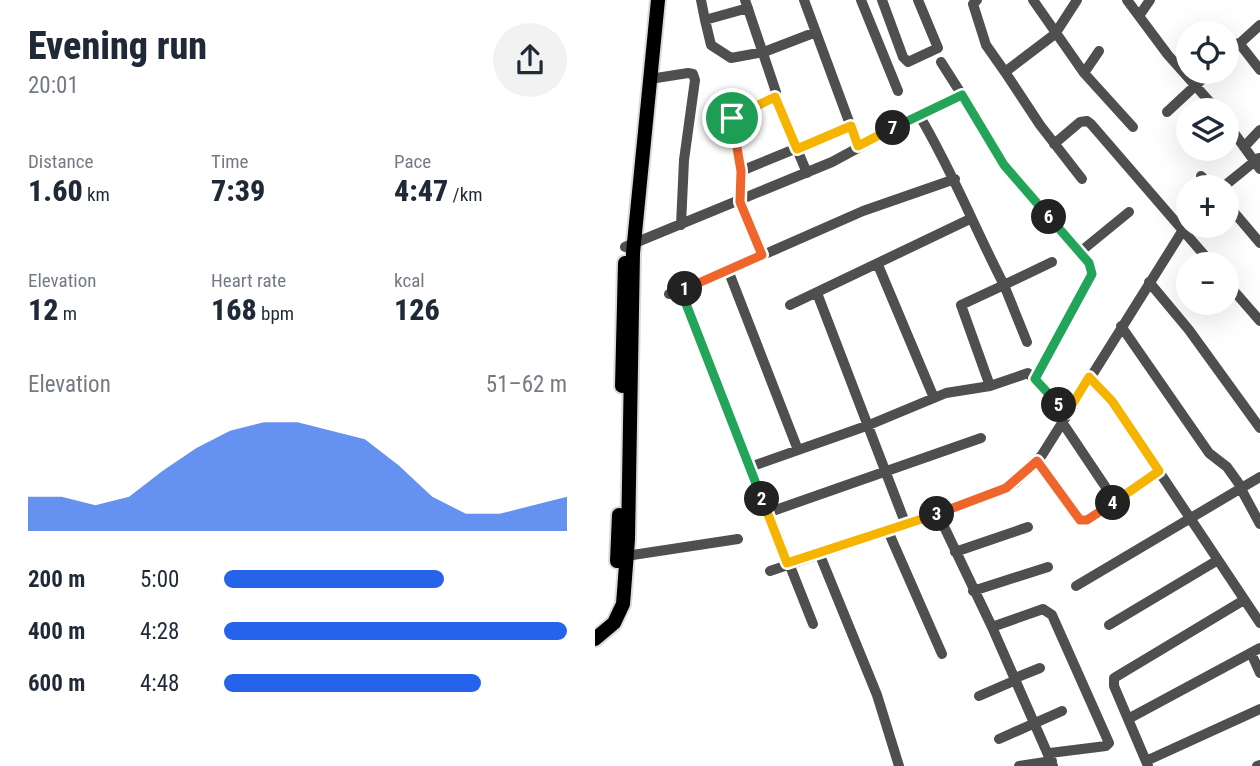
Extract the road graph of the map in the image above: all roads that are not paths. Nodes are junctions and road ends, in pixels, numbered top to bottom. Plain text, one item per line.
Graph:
1 (649, 0) edge
2 (658, 0) edge
3 (701, 0) edge
4 (804, 0) edge
5 (861, 0) edge
6 (882, 0) edge
7 (918, 0) edge
8 (925, 0) edge
9 (1033, 0) edge
10 (1077, 0) edge
11 (1127, 0) edge
12 (1150, 0) edge
13 (974, 1) edge
14 (747, 4) edge
15 (1139, 16) junction
16 (705, 20) junction
17 (933, 22) dead end
18 (1260, 25) edge
19 (815, 32) junction
20 (1055, 34) junction
21 (1239, 43) joint
22 (1099, 51) dead end
23 (764, 52) junction
24 (941, 62) dead end
25 (1260, 70) edge
26 (1005, 72) junction
27 (1084, 73) junction
28 (650, 79) junction
29 (1198, 84) edge
30 (1195, 87) junction
31 (898, 91) dead end
32 (962, 95) junction
33 (775, 97) junction
34 (1206, 98) edge
35 (642, 102) junction
36 (1167, 112) dead end
37 (919, 115) junction
38 (851, 126) junction
39 (1133, 127) dead end
40 (1260, 130) edge
41 (1239, 140) edge
42 (1054, 144) junction
43 (858, 146) junction
44 (1244, 147) junction
45 (797, 149) junction
46 (1258, 162) edge
47 (741, 171) junction
48 (807, 173) junction
49 (1239, 176) edge
50 (955, 179) junction
51 (1082, 179) dead end
52 (740, 202) junction
53 (1129, 212) dead end
54 (1176, 215) edge
55 (1239, 218) edge
56 (970, 219) junction
57 (681, 225) junction
58 (1177, 238) edge
59 (1260, 243) edge
60 (630, 247) junction
61 (1080, 253) junction
62 (762, 255) junction
63 (1052, 262) dead end
64 (878, 265) junction
65 (728, 270) junction
66 (1149, 282) junction
67 (1004, 285) junction
68 (681, 291) junction
69 (817, 293) junction
70 (669, 294) dead end
71 (1239, 297) edge
72 (790, 305) dead end
73 (1260, 321) edge
74 (1121, 326) junction
75 (1027, 342) dead end
76 (1089, 377) junction
77 (1035, 379) junction
78 (990, 386) junction
79 (934, 398) junction
80 (1065, 417) junction
81 (869, 425) junction
82 (1260, 428) edge
83 (981, 438) dead end
84 (798, 450) junction
85 (1037, 461) junction
86 (750, 467) junction
87 (1159, 471) junction
88 (887, 472) junction
89 (1260, 477) edge
90 (1241, 488) junction
91 (1115, 501) junction
92 (767, 513) junction
93 (938, 514) junction
94 (1192, 517) junction
95 (1260, 524) edge
96 (906, 525) junction
97 (1028, 527) dead end
98 (888, 531) junction
99 (738, 539) dead end
100 (955, 552) junction
101 (819, 553) junction
102 (627, 556) junction
103 (1218, 560) junction
104 (787, 563) junction
105 (1048, 566) dead end
106 (770, 571) dead end
107 (1076, 586) dead end
108 (973, 591) junction
109 (1260, 599) edge
110 (1246, 604) junction
111 (1260, 623) edge
112 (813, 624) dead end
113 (1109, 625) dead end
114 (992, 627) junction
115 (595, 629) edge
116 (595, 639) edge
117 (1256, 650) edge
118 (942, 654) dead end
119 (1040, 668) dead end
120 (1260, 673) edge
121 (1016, 679) junction
122 (979, 696) dead end
123 (1260, 709) edge
124 (1062, 711) dead end
125 (1128, 719) junction
126 (1035, 721) junction
127 (999, 738) dead end
128 (1051, 760) edge
129 (1147, 764) edge
130 (899, 766) edge
131 (1019, 766) edge

1 - 35 main road
2 - 28 main road
3 - 16 street
4 - 19 street
5 - 31 street
6 - 7 street
8 - 17 street
9 - 20 street
10 - 20 street
11 - 15 street
12 - 15 street
13 - 26 street
14 - 16 street
14 - 23 street
15 - 30 street
16 - 23 street
18 - 21 street
19 - 23 street
19 - 38 street
20 - 26 street
20 - 27 street
21 - 25 street
22 - 27 street
23 - 33 street
24 - 32 street
26 - 42 street
27 - 39 street
28 - 35 main road
28 - 57 street
29 - 30 street
30 - 34 street
30 - 36 street
32 - 37 street
32 - 61 street
33 - 45 street
33 - 47 street
35 - 60 main road
37 - 43 street
37 - 50 street
38 - 43 street
38 - 45 street
40 - 44 street
41 - 44 street
42 - 51 street
42 - 54 street
43 - 48 street
44 - 46 street
45 - 47 street
45 - 48 street
46 - 49 street
47 - 52 street
48 - 52 street
50 - 56 street
50 - 62 street
52 - 57 street
52 - 62 street
53 - 61 street
55 - 59 street
56 - 64 street
56 - 67 street
57 - 60 street
58 - 66 street
60 - 102 main road
60 - 115 main road
61 - 77 street
62 - 65 street
63 - 67 street
64 - 69 street
64 - 79 street
65 - 68 street
65 - 84 street
66 - 74 street
66 - 82 street
67 - 75 street
67 - 78 street
68 - 70 street
68 - 86 street
69 - 72 street
69 - 81 street
71 - 73 street
74 - 76 street
74 - 90 street
76 - 80 street
76 - 87 street
77 - 78 street
77 - 80 street
78 - 79 street
79 - 81 street
80 - 85 street
80 - 91 street
81 - 84 street
81 - 88 street
83 - 88 street
84 - 86 street
85 - 91 street
85 - 93 street
86 - 92 street
87 - 91 street
87 - 94 street
88 - 92 street
88 - 96 street
89 - 90 street
90 - 94 street
90 - 95 street
92 - 104 street
93 - 96 street
93 - 100 street
94 - 103 street
94 - 107 street
96 - 98 street
97 - 100 street
98 - 101 street
98 - 118 street
99 - 102 street
100 - 108 street
101 - 104 street
101 - 130 street
102 - 116 main road
103 - 110 street
103 - 113 street
104 - 106 street
104 - 112 street
105 - 108 street
108 - 114 street
109 - 110 street
110 - 111 street
110 - 125 street
114 - 121 street
114 - 128 street
117 - 120 street
117 - 125 street
119 - 121 street
121 - 122 street
121 - 126 street
123 - 129 street
124 - 126 street
125 - 129 street
126 - 127 street
126 - 128 street
128 - 131 street

